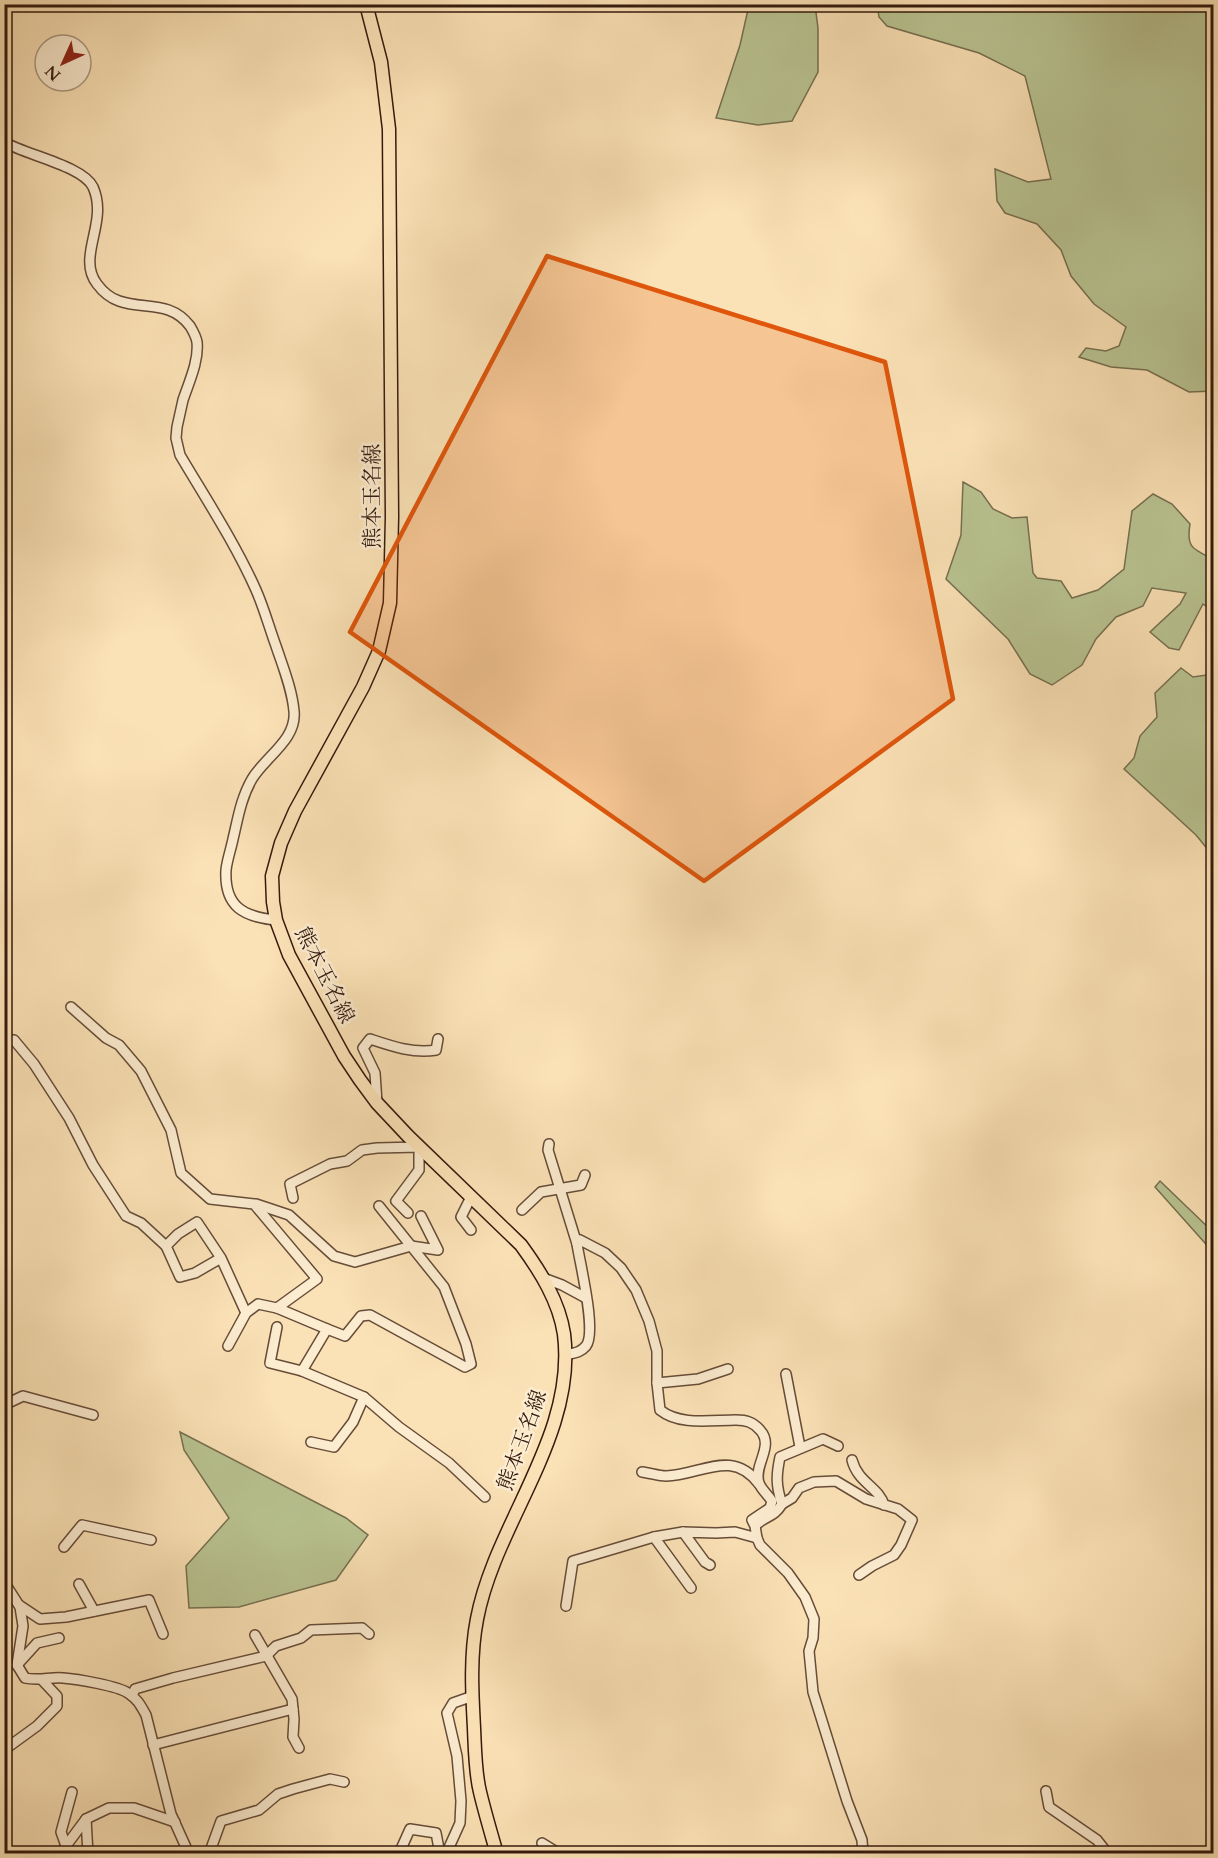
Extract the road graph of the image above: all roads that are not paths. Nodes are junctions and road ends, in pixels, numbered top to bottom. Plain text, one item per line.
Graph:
1 (366, 4) edge
2 (6, 146) edge
3 (276, 920) junction
4 (72, 1006) dead end
5 (438, 1039) dead end
6 (14, 1040) dead end
7 (377, 1103) junction
8 (549, 1144) dead end
9 (419, 1147) junction
10 (585, 1175) dead end
11 (559, 1188) junction
12 (471, 1197) junction
13 (293, 1198) dead end
14 (254, 1204) junction
15 (379, 1206) dead end
16 (522, 1210) dead end
17 (408, 1213) dead end
18 (421, 1216) dead end
19 (471, 1230) dead end
20 (577, 1244) junction
21 (166, 1246) junction
22 (411, 1246) junction
23 (221, 1258) junction
24 (543, 1278) junction
25 (586, 1298) junction
26 (277, 1308) junction
27 (246, 1313) junction
28 (277, 1327) dead end
29 (327, 1329) junction
30 (228, 1346) dead end
31 (565, 1354) junction
32 (728, 1369) dead end
33 (302, 1371) junction
34 (786, 1374) dead end
35 (657, 1383) junction
36 (364, 1397) junction
37 (4, 1405) edge
38 (93, 1415) dead end
39 (311, 1442) dead end
40 (838, 1446) dead end
41 (800, 1447) junction
42 (852, 1460) dead end
43 (642, 1472) dead end
44 (759, 1484) junction
45 (485, 1497) dead end
46 (782, 1504) junction
47 (884, 1505) junction
48 (755, 1526) junction
49 (683, 1532) junction
50 (654, 1538) junction
51 (757, 1538) junction
52 (151, 1540) dead end
53 (64, 1548) dead end
54 (710, 1565) dead end
55 (859, 1575) dead end
56 (4, 1582) edge
57 (79, 1584) dead end
58 (691, 1588) dead end
59 (19, 1605) junction
60 (566, 1606) dead end
61 (94, 1611) junction
62 (163, 1634) dead end
63 (369, 1634) dead end
64 (255, 1635) dead end
65 (59, 1638) dead end
66 (266, 1656) junction
67 (17, 1665) junction
68 (42, 1680) junction
69 (132, 1696) junction
70 (473, 1696) junction
71 (293, 1709) junction
72 (153, 1745) junction
73 (299, 1748) dead end
74 (4, 1750) edge
75 (344, 1782) dead end
76 (1046, 1791) dead end
77 (72, 1792) dead end
78 (86, 1819) junction
79 (174, 1822) junction
80 (542, 1843) dead end
81 (66, 1849) edge
82 (401, 1849) dead end
83 (88, 1854) edge
84 (189, 1854) edge
85 (209, 1854) edge
86 (440, 1854) edge
87 (446, 1854) edge
88 (497, 1854) edge
89 (560, 1854) edge
90 (863, 1854) edge
91 (1108, 1854) edge

1 - 3 main road, 熊本玉名線
2 - 3 street
3 - 7 main road, 熊本玉名線
4 - 14 street
5 - 7 street
6 - 21 street
7 - 9 main road, 熊本玉名線
8 - 11 street
9 - 12 main road, 熊本玉名線
9 - 13 street
9 - 17 street
10 - 11 street
11 - 16 street
11 - 20 street
12 - 19 street
12 - 24 main road, 熊本玉名線
14 - 22 street
14 - 26 street
15 - 22 street
18 - 22 street
20 - 25 street
20 - 35 street
21 - 23 street
21 - 23 street
22 - 29 street
23 - 27 street
24 - 25 street
24 - 31 main road, 熊本玉名線
25 - 31 street
26 - 27 street
26 - 29 street
27 - 30 street
28 - 33 street
29 - 33 street
31 - 70 main road, 熊本玉名線
32 - 35 street
33 - 36 street
34 - 41 street
35 - 44 street
36 - 39 street
36 - 45 street
37 - 38 street
40 - 41 street
41 - 46 street
42 - 47 street
43 - 44 street
44 - 48 street
46 - 47 street
46 - 48 street
47 - 55 street
48 - 51 street
49 - 50 street
49 - 51 street
49 - 54 street
50 - 58 street
50 - 60 street
51 - 90 street
52 - 53 street
56 - 59 street
57 - 61 street
59 - 61 street
59 - 67 street
61 - 62 street
63 - 66 street
64 - 66 street
65 - 67 street
66 - 69 street
66 - 71 street
67 - 68 street
68 - 69 street
68 - 74 street
69 - 72 street
70 - 87 street
70 - 88 main road, 熊本玉名線
71 - 72 street
71 - 73 street
72 - 79 street
75 - 85 street
76 - 91 street
77 - 81 street
78 - 79 street
78 - 81 street
78 - 83 street
79 - 84 street
80 - 89 street
82 - 86 street

